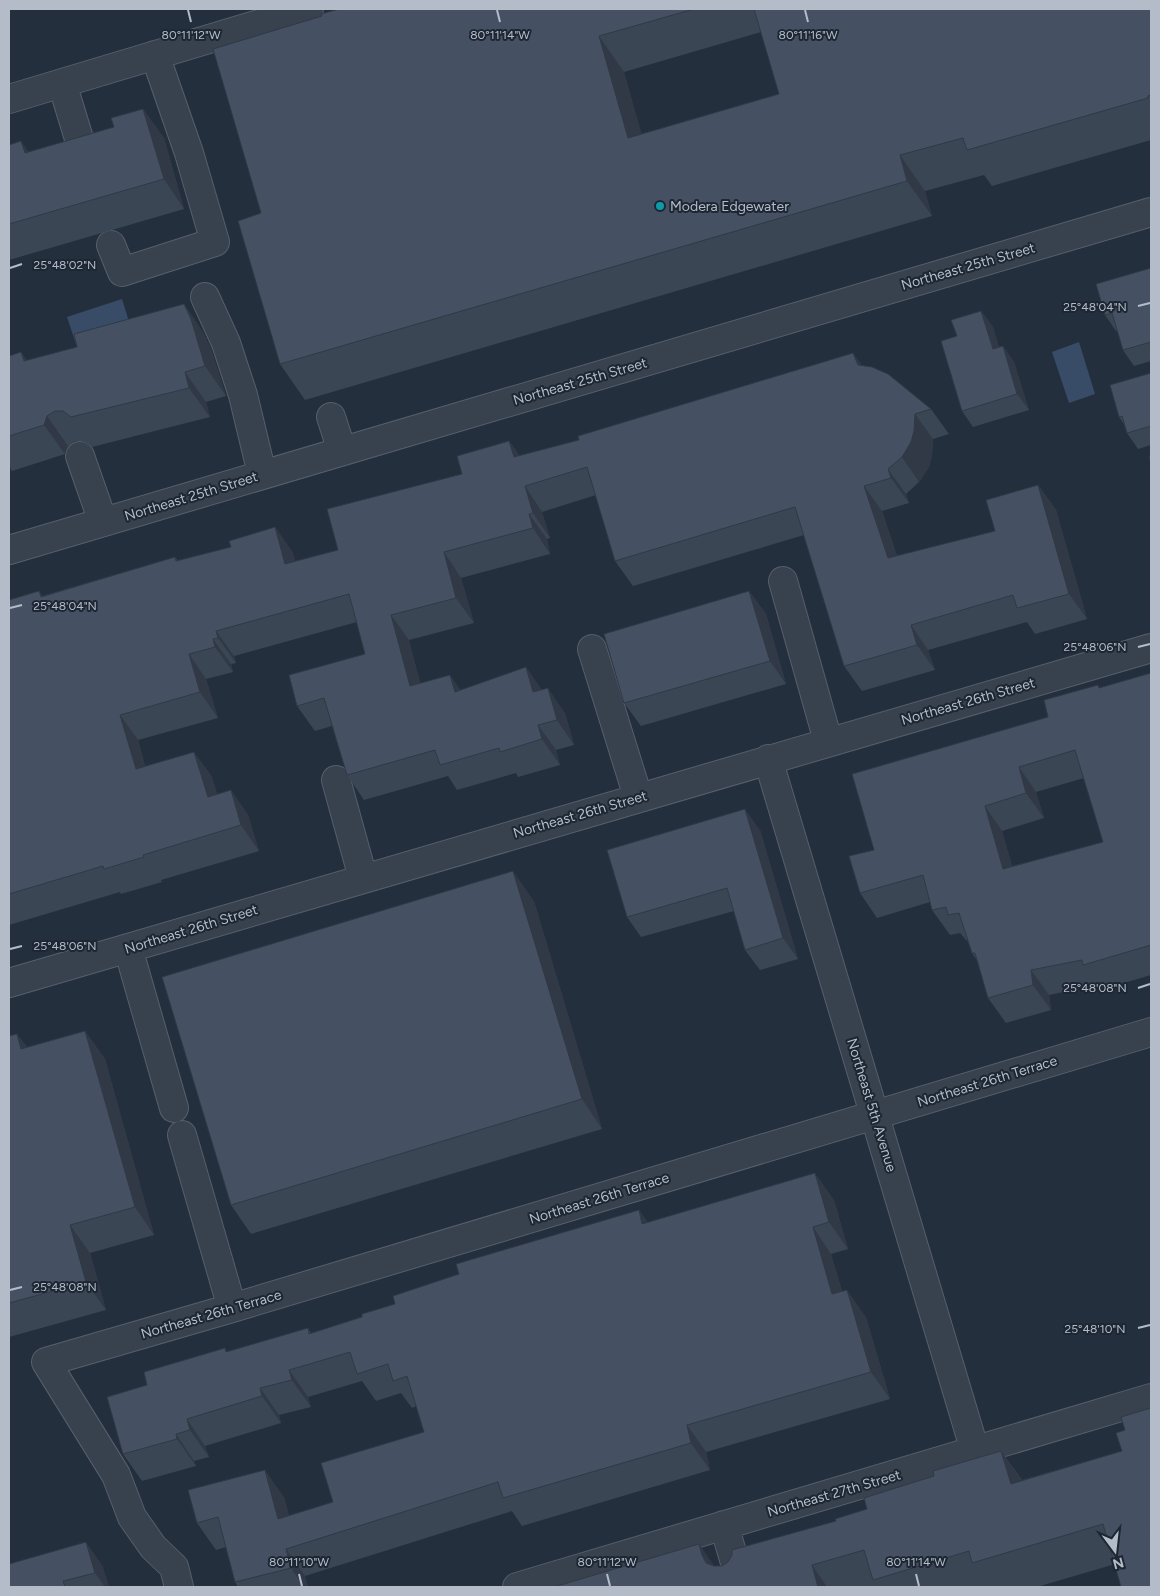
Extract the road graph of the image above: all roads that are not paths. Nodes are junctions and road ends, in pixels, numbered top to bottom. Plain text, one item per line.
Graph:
1 (309, 9) edge
2 (232, 20) edge
3 (155, 55) junction
4 (62, 83) junction
5 (9, 99) edge
6 (80, 142) edge
7 (1151, 212) edge
8 (111, 245) dead end
9 (204, 297) dead end
10 (331, 417) dead end
11 (342, 450) junction
12 (80, 456) dead end
13 (262, 474) junction
14 (103, 522) junction
15 (9, 550) edge
16 (783, 581) dead end
17 (1151, 648) edge
18 (592, 649) dead end
19 (828, 741) junction
20 (768, 759) junction
21 (336, 780) dead end
22 (638, 797) junction
23 (363, 878) junction
24 (128, 948) junction
25 (9, 982) edge
26 (1151, 1032) edge
27 (174, 1108) dead end
28 (874, 1115) junction
29 (182, 1134) dead end
30 (232, 1308) junction
31 (1151, 1398) edge
32 (975, 1452) junction
33 (724, 1526) junction
34 (179, 1587) edge
35 (517, 1587) edge
36 (742, 1587) edge

1 - 2 street
2 - 3 street
3 - 4 street
3 - 8 street
4 - 5 street
4 - 6 street
7 - 11 street, Northeast 25th Street
9 - 13 street
10 - 11 street
11 - 13 street, Northeast 25th Street
12 - 14 street
13 - 14 street, Northeast 25th Street
14 - 15 street, Northeast 25th Street
16 - 19 street
17 - 19 street, Northeast 26th Street
18 - 22 street
19 - 20 street, Northeast 26th Street
20 - 22 street, Northeast 26th Street
20 - 28 street, Northeast 5th Avenue
21 - 23 street
22 - 23 street, Northeast 26th Street
23 - 24 street, Northeast 26th Street
24 - 25 street, Northeast 26th Street
24 - 27 street
26 - 28 street, Northeast 26th Terrace
28 - 30 street, Northeast 26th Terrace
28 - 32 street, Northeast 5th Avenue
29 - 30 street
30 - 34 street, Northeast 26th Terrace
31 - 32 street, Northeast 27th Street
32 - 33 street, Northeast 27th Street
33 - 35 street, Northeast 27th Street
33 - 36 street

